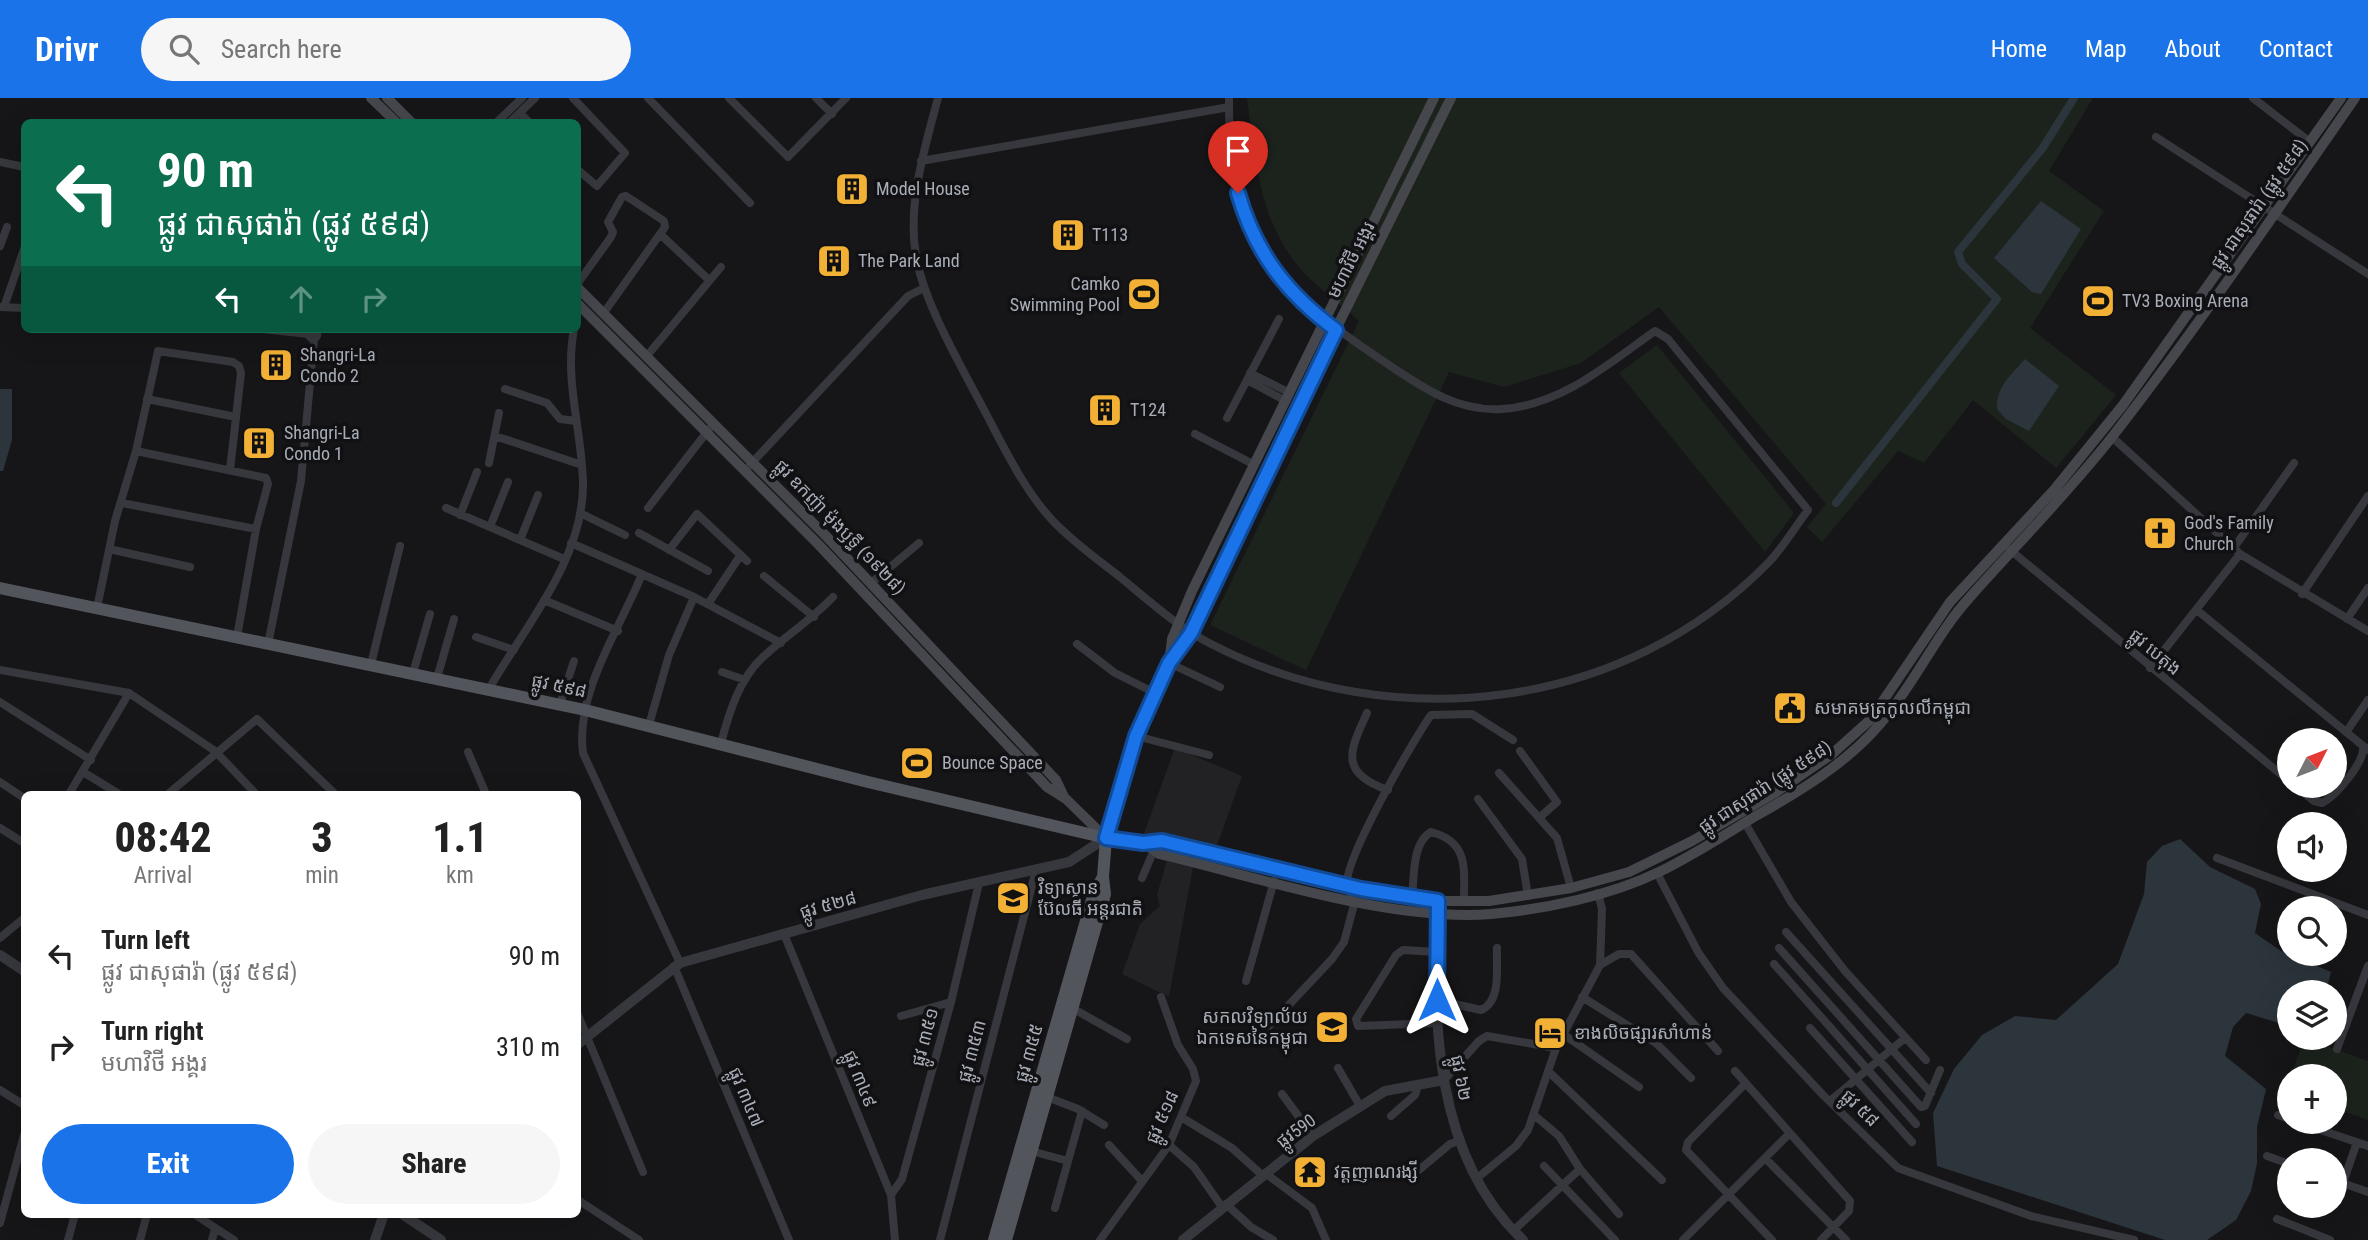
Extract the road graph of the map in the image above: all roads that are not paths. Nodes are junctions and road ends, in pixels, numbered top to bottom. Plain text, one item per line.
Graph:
1 (371, 98) edge
2 (387, 98) edge
3 (522, 98) edge
4 (535, 98) edge
5 (573, 98) edge
6 (648, 98) edge
7 (729, 98) edge
8 (816, 98) edge
9 (846, 98) edge
10 (938, 98) edge
11 (1434, 98) edge
12 (1451, 98) edge
13 (2253, 98) edge
14 (2355, 98) edge
15 (1229, 103) edge
16 (2341, 106) edge
17 (520, 113) junction
18 (832, 114) junction
19 (393, 119) edge
20 (408, 119) edge
21 (500, 119) edge
22 (513, 119) edge
23 (526, 119) edge
24 (2156, 137) dead end
25 (2310, 142) junction
26 (921, 161) junction
27 (0, 162) edge
28 (21, 166) edge
29 (581, 173) edge
30 (750, 203) dead end
31 (2269, 210) junction
32 (7, 227) dead end
33 (660, 234) junction
34 (0, 246) edge
35 (21, 256) edge
36 (721, 267) dead end
37 (2368, 274) edge
38 (709, 280) junction
39 (581, 282) edge
40 (924, 288) junction
41 (581, 306) edge
42 (2, 307) edge
43 (21, 308) edge
44 (603, 314) junction
45 (1279, 319) dead end
46 (1322, 320) junction
47 (1336, 330) junction
48 (313, 333) edge
49 (573, 333) edge
50 (2166, 355) junction
51 (646, 357) junction
52 (1248, 376) junction
53 (505, 389) dead end
54 (1286, 396) junction
55 (147, 399) junction
56 (499, 413) dead end
57 (236, 417) junction
58 (1227, 418) dead end
59 (576, 421) junction
60 (713, 422) junction
61 (707, 433) junction
62 (1195, 434) dead end
63 (495, 436) junction
64 (2112, 437) junction
65 (136, 451) junction
66 (489, 463) dead end
67 (2294, 463) dead end
68 (1254, 464) junction
69 (582, 466) junction
70 (748, 466) junction
71 (230, 470) junction
72 (477, 472) dead end
73 (508, 482) dead end
74 (538, 495) dead end
75 (2368, 496) edge
76 (122, 503) junction
77 (648, 508) dead end
78 (446, 509) dead end
79 (580, 513) junction
80 (460, 514) junction
81 (490, 527) junction
82 (256, 529) junction
83 (639, 533) dead end
84 (625, 535) dead end
85 (520, 540) junction
86 (571, 543) junction
87 (919, 543) dead end
88 (400, 546) dead end
89 (2008, 548) junction
90 (109, 549) junction
91 (669, 550) junction
92 (2236, 552) junction
93 (564, 559) junction
94 (846, 566) junction
95 (190, 567) dead end
96 (708, 570) dead end
97 (642, 574) junction
98 (764, 576) dead end
99 (871, 583) junction
100 (0, 588) edge
101 (2368, 588) edge
102 (0, 593) edge
103 (2302, 594) junction
104 (694, 597) junction
105 (834, 597) dead end
106 (544, 600) junction
107 (708, 604) junction
108 (97, 608) junction
109 (2198, 611) junction
110 (430, 614) dead end
111 (814, 617) junction
112 (454, 619) dead end
113 (2347, 619) junction
114 (1178, 623) junction
115 (618, 631) junction
116 (2368, 631) edge
117 (1191, 633) junction
118 (237, 637) junction
119 (476, 637) dead end
120 (781, 643) junction
121 (268, 644) junction
122 (1077, 644) dead end
123 (514, 650) junction
124 (574, 661) dead end
125 (1169, 663) junction
126 (371, 664) junction
127 (2150, 668) junction
128 (0, 670) edge
129 (722, 672) dead end
130 (413, 673) junction
131 (437, 678) junction
132 (745, 680) junction
133 (1220, 687) dead end
134 (489, 689) junction
135 (129, 693) junction
136 (1155, 693) junction
137 (2368, 700) edge
138 (0, 702) edge
139 (560, 704) junction
140 (584, 709) junction
141 (1367, 713) dead end
142 (649, 725) junction
143 (2343, 728) edge
144 (2347, 731) joint
145 (1136, 736) junction
146 (1513, 740) dead end
147 (721, 743) junction
148 (2366, 749) edge
149 (215, 751) junction
150 (1520, 751) dead end
151 (468, 752) dead end
152 (1209, 755) dead end
153 (91, 760) junction
154 (2277, 771) edge
155 (83, 772) junction
156 (1499, 773) dead end
157 (2347, 778) edge
158 (0, 782) edge
159 (1388, 790) junction
160 (71, 791) edge
161 (114, 791) edge
162 (172, 791) edge
163 (253, 791) edge
164 (332, 791) edge
165 (485, 791) edge
166 (21, 795) edge
167 (2310, 798) edge
168 (2333, 798) edge
169 (1066, 799) junction
170 (1478, 799) dead end
171 (1539, 818) junction
172 (1745, 823) junction
173 (0, 828) edge
174 (1106, 838) junction
175 (21, 841) edge
176 (1143, 843) junction
177 (1154, 850) junction
178 (2217, 858) dead end
179 (1036, 870) junction
180 (1657, 873) junction
181 (1102, 877) junction
182 (1142, 878) dead end
183 (1274, 881) junction
184 (979, 883) junction
185 (1347, 886) junction
186 (1571, 888) junction
187 (1598, 893) junction
188 (1528, 896) junction
189 (1412, 898) junction
190 (1355, 901) junction
191 (1438, 901) junction
192 (1464, 901) junction
193 (1437, 913) junction
194 (2368, 915) edge
195 (21, 920) edge
196 (1786, 932) dead end
197 (784, 934) junction
198 (0, 938) edge
199 (1497, 948) dead end
200 (1779, 948) dead end
201 (1437, 952) junction
202 (0, 955) edge
203 (1774, 964) dead end
204 (677, 965) junction
205 (1600, 965) junction
206 (2368, 966) edge
207 (21, 969) edge
208 (1800, 974) junction
209 (1246, 981) dead end
210 (1790, 982) junction
211 (1161, 997) dead end
212 (1582, 997) junction
213 (1437, 1000) junction
214 (951, 1002) junction
215 (1072, 1009) junction
216 (901, 1016) dead end
217 (581, 1022) edge
218 (2347, 1022) edge
219 (1437, 1023) junction
220 (1810, 1028) dead end
221 (1563, 1034) junction
222 (586, 1036) junction
223 (1905, 1038) junction
224 (1127, 1039) dead end
225 (581, 1041) edge
226 (1249, 1042) dead end
227 (1556, 1048) junction
228 (1891, 1049) junction
229 (1718, 1051) dead end
230 (1926, 1059) dead end
231 (1877, 1061) junction
232 (1338, 1068) dead end
233 (1868, 1069) junction
234 (1940, 1070) dead end
235 (1548, 1071) junction
236 (1735, 1071) dead end
237 (1691, 1078) dead end
238 (1856, 1079) junction
239 (1444, 1080) junction
240 (1746, 1083) junction
241 (1418, 1086) junction
242 (1639, 1087) dead end
243 (0, 1090) edge
244 (1931, 1093) junction
245 (1282, 1094) dead end
246 (1047, 1097) junction
247 (1830, 1101) junction
248 (21, 1103) edge
249 (1360, 1106) junction
250 (1082, 1111) junction
251 (1534, 1115) junction
252 (1391, 1116) dead end
253 (1181, 1117) junction
254 (1916, 1124) dead end
255 (1104, 1125) dead end
256 (1790, 1134) junction
257 (2333, 1134) edge
258 (1313, 1136) junction
259 (1459, 1141) junction
260 (1912, 1142) dead end
261 (2357, 1142) junction
262 (1109, 1144) dead end
263 (21, 1146) edge
264 (1169, 1146) junction
265 (2368, 1146) edge
266 (1031, 1151) junction
267 (2267, 1156) dead end
268 (1765, 1158) junction
269 (2277, 1160) edge
270 (1068, 1161) junction
271 (2347, 1164) edge
272 (1544, 1166) dead end
273 (1580, 1169) junction
274 (1419, 1170) dead end
275 (643, 1172) dead end
276 (1264, 1174) junction
277 (1476, 1179) junction
278 (1662, 1180) dead end
279 (1142, 1181) junction
280 (2347, 1184) edge
281 (1563, 1185) junction
282 (2368, 1192) edge
283 (891, 1195) junction
284 (1728, 1195) junction
285 (581, 1202) edge
286 (1224, 1205) junction
287 (1055, 1208) dead end
288 (1619, 1214) dead end
289 (74, 1218) edge
290 (146, 1218) edge
291 (200, 1218) edge
292 (383, 1218) edge
293 (407, 1218) edge
294 (2277, 1219) dead end
295 (0, 1223) edge
296 (1833, 1227) junction
297 (215, 1228) junction
298 (1513, 1231) junction
299 (1690, 1238) edge
300 (68, 1240) edge
301 (140, 1240) edge
302 (212, 1240) edge
303 (234, 1240) edge
304 (375, 1240) edge
305 (441, 1240) edge
306 (639, 1240) edge
307 (789, 1240) edge
308 (895, 1240) edge
309 (940, 1240) edge
310 (994, 1240) edge
311 (1006, 1240) edge
312 (1100, 1240) edge
313 (1183, 1240) edge
314 (1273, 1240) edge
315 (1326, 1240) edge
316 (1523, 1240) edge
317 (1615, 1240) edge
318 (1772, 1240) edge
319 (1821, 1240) edge
320 (1846, 1240) edge
321 (2134, 1240) edge
322 (2330, 1240) edge

1 - 19 main road
2 - 20 main road
3 - 21 street
4 - 17 street
5 - 29 street
6 - 30 street
7 - 18 street
8 - 18 street
9 - 18 street
10 - 26 street
11 - 46 main road, មហាវិថី អង្គរ
12 - 47 main road, មហាវិថី អង្គរ
13 - 25 street
14 - 16 main road, ផ្លូវ ជាសុផារ៉ា (ផ្លូវ ៥៩៨)
15 - 26 street
15 - 46 street
16 - 25 main road, ផ្លូវ ជាសុផារ៉ា (ផ្លូវ ៥៩៨)
16 - 31 main road, ផ្លូវ ជាសុផារ៉ា (ផ្លូវ ៥៩៨)
17 - 22 street
17 - 23 street
24 - 31 street
25 - 31 main road, ផ្លូវ ជាសុផារ៉ា (ផ្លូវ ៥៩៨)
26 - 40 street
27 - 28 street
31 - 37 street
31 - 50 main road, ផ្លូវ ជាសុផារ៉ា (ផ្លូវ ៥៩៨)
32 - 34 street
33 - 38 street
33 - 39 street
33 - 44 street
35 - 42 street
36 - 38 street
38 - 51 street
40 - 70 street
40 - 114 street
41 - 44 main road, ផ្លូវ ឧកញ៉ា ម៉ុងឫទ្ធី (១៩២៨)
41 - 61 main road, ផ្លូវ ឧកញ៉ា ម៉ុងឫទ្ធី (១៩២៨)
42 - 43 street
44 - 51 main road, ផ្លូវ ឧកញ៉ា ម៉ុងឫទ្ធី (១៩២៨)
45 - 52 street
46 - 47 street
46 - 54 main road, មហាវិថី អង្គរ
47 - 117 main road, មហាវិថី អង្គរ
47 - 117 street
48 - 121 street
49 - 59 street
50 - 64 main road, ផ្លូវ ជាសុផារ៉ា (ផ្លូវ ៥៩៨)
50 - 89 main road, ផ្លូវ ជាសុផារ៉ា (ផ្លូវ ៥៩៨)
51 - 60 main road, ផ្លូវ ឧកញ៉ា ម៉ុងឫទ្ធី (១៩២៨)
52 - 54 street
52 - 58 street
53 - 59 street
54 - 68 main road, មហាវិថី អង្គរ
55 - 57 street
55 - 57 street
55 - 65 street
56 - 63 street
57 - 71 street
59 - 69 street
60 - 61 street
60 - 70 main road, ផ្លូវ ឧកញ៉ា ម៉ុងឫទ្ធី (១៩២៨)
61 - 70 main road, ផ្លូវ ឧកញ៉ា ម៉ុងឫទ្ធី (១៩២៨)
61 - 77 street
62 - 68 street
63 - 66 street
63 - 69 street
64 - 89 main road, ផ្លូវ ជាសុផារ៉ា (ផ្លូវ ៥៩៨)
64 - 92 street
65 - 71 street
65 - 76 street
67 - 92 street
68 - 114 main road, មហាវិថី អង្គរ
69 - 79 street
70 - 94 main road, ផ្លូវ ឧកញ៉ា ម៉ុងឫទ្ធី (១៩២៨)
71 - 82 street
72 - 80 street
73 - 81 street
74 - 85 street
75 - 103 street
76 - 82 street
76 - 90 street
78 - 80 street
79 - 84 street
79 - 86 street
80 - 81 street
81 - 85 street
82 - 118 street
83 - 91 street
85 - 93 street
86 - 93 street
86 - 97 street
87 - 99 street
88 - 126 street
89 - 127 street, ផ្លូវ បេតុង
89 - 172 main road, ផ្លូវ ជាសុផារ៉ា (ផ្លូវ ៥៩៨)
89 - 186 main road, ផ្លូវ ជាសុផារ៉ា (ផ្លូវ ៥៩៨)
90 - 95 street
90 - 108 street
91 - 96 street
91 - 107 street
92 - 103 street
92 - 109 street
93 - 106 street
94 - 99 main road, ផ្លូវ ឧកញ៉ា ម៉ុងឫទ្ធី (១៩២៨)
94 - 169 main road, ផ្លូវ ឧកញ៉ា ម៉ុងឫទ្ធី (១៩២៨)
97 - 104 street
97 - 115 street, ផ្លូវ ៣៤៧
98 - 111 street
99 - 169 main road, ផ្លូវ ឧកញ៉ា ម៉ុងឫទ្ធី (១៩២៨)
100 - 102 street
100 - 108 main road, ផ្លូវ ៥៩៨
101 - 113 street
103 - 113 street
104 - 107 street
104 - 142 street
105 - 111 street
106 - 115 street
106 - 123 street
107 - 120 street
108 - 118 main road, ផ្លូវ ៥៩៨
109 - 127 street
109 - 143 street
110 - 130 street
111 - 120 street
112 - 131 street
113 - 116 street
114 - 117 street
114 - 125 main road, មហាវិថី អង្គរ
115 - 140 street, ផ្លូវ ៣៤៧
117 - 125 main road, មហាវិថី អង្គរ
118 - 121 main road, ផ្លូវ ៥៩៨
119 - 123 street
120 - 132 street
121 - 126 main road, ផ្លូវ ៥៩៨
122 - 136 street
123 - 134 street
124 - 139 street
125 - 133 street
125 - 136 main road, មហាវិថី អង្គរ
126 - 130 main road, ផ្លូវ ៥៩៨
127 - 154 street, ផ្លូវ បេតុង
128 - 135 street
129 - 132 street
130 - 131 main road, ផ្លូវ ៥៩៨
131 - 134 main road, ផ្លូវ ៥៩៨
132 - 147 street
134 - 139 main road, ផ្លូវ ៥៩៨
135 - 149 street
135 - 153 street
136 - 145 main road, មហាវិថី អង្គរ
137 - 144 street
138 - 153 street
139 - 140 main road, ផ្លូវ ៥៩៨
140 - 142 main road, ផ្លូវ ៥៩៨
140 - 204 street, ផ្លូវ ៣៤៧
141 - 159 street
142 - 147 main road, ផ្លូវ ៥៩៨
144 - 148 street
145 - 152 street
145 - 174 main road, មហាវិថី អង្គរ
146 - 159 street
147 - 174 main road, ផ្លូវ ៥៩៨
148 - 157 street
149 - 162 street
149 - 163 street
149 - 164 street
150 - 171 street
151 - 165 street
153 - 155 street
155 - 160 street
155 - 161 street
156 - 171 street
158 - 166 street
159 - 185 street
167 - 168 street
169 - 174 main road, ផ្លូវ ឧកញ៉ា ម៉ុងឫទ្ធី (១៩២៨)
170 - 188 street
171 - 186 street
172 - 180 main road, ផ្លូវ ជាសុផារ៉ា (ផ្លូវ ៥៩៨)
172 - 223 street
173 - 175 street
174 - 176 main road, ផ្លូវ ជាសុផារ៉ា (ផ្លូវ ៥៩៨)
174 - 179 street, ផ្លូវ ៥២៨
174 - 181 main road, ផ្លូវ ៣៥៥
176 - 177 main road, ផ្លូវ ជាសុផារ៉ា (ផ្លូវ ៥៩៨)
176 - 185 main road, ផ្លូវ ជាសុផារ៉ា (ផ្លូវ ៥៩៨)
177 - 182 street
177 - 183 main road, ផ្លូវ ជាសុផារ៉ា (ផ្លូវ ៥៩៨)
178 - 194 street
179 - 184 street, ផ្លូវ ៥២៨
179 - 309 street, ផ្លូវ ៣៥៣
180 - 187 main road, ផ្លូវ ជាសុផារ៉ា (ផ្លូវ ៥៩៨)
180 - 247 street, ផ្លូវ ៥៨
181 - 215 main road, ផ្លូវ ៣៥៥
181 - 310 main road, ផ្លូវ ៣៥៥
183 - 190 main road, ផ្លូវ ជាសុផារ៉ា (ផ្លូវ ៥៩៨)
183 - 209 street
184 - 197 street, ផ្លូវ ៥២៨
184 - 214 street, ផ្លូវ ៣៥១
185 - 189 main road, ផ្លូវ ជាសុផារ៉ា (ផ្លូវ ៥៩៨)
185 - 190 street
186 - 188 main road, ផ្លូវ ជាសុផារ៉ា (ផ្លូវ ៥៩៨)
187 - 193 main road, ផ្លូវ ជាសុផារ៉ា (ផ្លូវ ៥៩៨)
187 - 205 street
188 - 192 main road, ផ្លូវ ជាសុផារ៉ា (ផ្លូវ ៥៩៨)
189 - 191 main road, ផ្លូវ ជាសុផារ៉ា (ផ្លូវ ៥៩៨)
189 - 192 street
190 - 193 main road, ផ្លូវ ជាសុផារ៉ា (ផ្លូវ ៥៩៨)
190 - 226 street
191 - 192 main road, ផ្លូវ ជាសុផារ៉ា (ផ្លូវ ៥៩៨)
191 - 193 street, ផ្លូវ ៦២
193 - 201 street, ផ្លូវ ៦២
195 - 198 street
196 - 228 street
197 - 204 street, ផ្លូវ ៥២៨
197 - 283 street, ផ្លូវ ៣៤៩
199 - 213 street
200 - 208 street
201 - 213 street, ផ្លូវ ៦២
201 - 219 street
202 - 207 street
203 - 210 street
204 - 222 street, ផ្លូវ ៥២៨
204 - 307 street, ផ្លូវ ៣៤៧
205 - 212 street
205 - 229 street
206 - 218 street
208 - 210 street
208 - 231 street
210 - 233 street
211 - 253 street, ផ្លូវ ៥១៨
212 - 221 street
212 - 237 street
213 - 219 street, ផ្លូវ ៦២
214 - 216 street
214 - 283 street, ផ្លូវ ៣៥១
215 - 224 street
215 - 246 main road, ផ្លូវ ៣៥៥
217 - 222 street
219 - 239 street, ផ្លូវ ៦២
220 - 238 street
221 - 227 street
221 - 242 street
222 - 225 street, ផ្លូវ ៥២៨
222 - 275 street
223 - 228 street
223 - 230 street
227 - 235 street
227 - 239 street
228 - 231 street
228 - 244 street
231 - 233 street
231 - 244 street
232 - 249 street
233 - 238 street
233 - 254 street
234 - 244 street
235 - 251 street
235 - 278 street
236 - 240 street
238 - 247 street
238 - 260 street
239 - 241 street, ផ្លូវ590
239 - 259 street, ផ្លូវ ៦២
240 - 256 street
240 - 284 street
241 - 249 street, ផ្លូវ590
241 - 252 street
243 - 248 street
245 - 258 street
246 - 250 street
246 - 266 main road, ផ្លូវ ៣៥៥
247 - 321 street, ផ្លូវ ៥៨
249 - 258 street, ផ្លូវ590
250 - 255 street
250 - 270 street
251 - 273 street
251 - 277 street
253 - 264 street, ផ្លូវ ៥១៨
253 - 276 street
256 - 268 street
256 - 296 street
257 - 261 street
258 - 276 street, ផ្លូវ590
259 - 274 street
259 - 277 street, ផ្លូវ ៦២
261 - 265 street
261 - 271 street
262 - 279 street
263 - 295 street
264 - 279 street, ផ្លូវ ៥១៨
264 - 286 street
266 - 270 street
266 - 311 main road, ផ្លូវ ៣៥៥
267 - 269 street
268 - 284 street
268 - 296 street
270 - 287 street
272 - 281 street
273 - 281 street
273 - 288 street
276 - 286 street, ផ្លូវ590
276 - 315 street
277 - 298 street, ផ្លូវ ៦២
279 - 312 street, ផ្លូវ ៥១៨
280 - 282 street
281 - 298 street
281 - 317 street
283 - 308 street, ផ្លូវ ៣៤៩
284 - 299 street
284 - 318 street
285 - 306 street
286 - 313 street, ផ្លូវ590
286 - 314 street
289 - 300 street
290 - 301 street
291 - 297 street
292 - 304 street
293 - 305 street
294 - 322 street
296 - 319 street
296 - 320 street
297 - 302 street
297 - 303 street
298 - 316 street, ផ្លូវ ៦២

